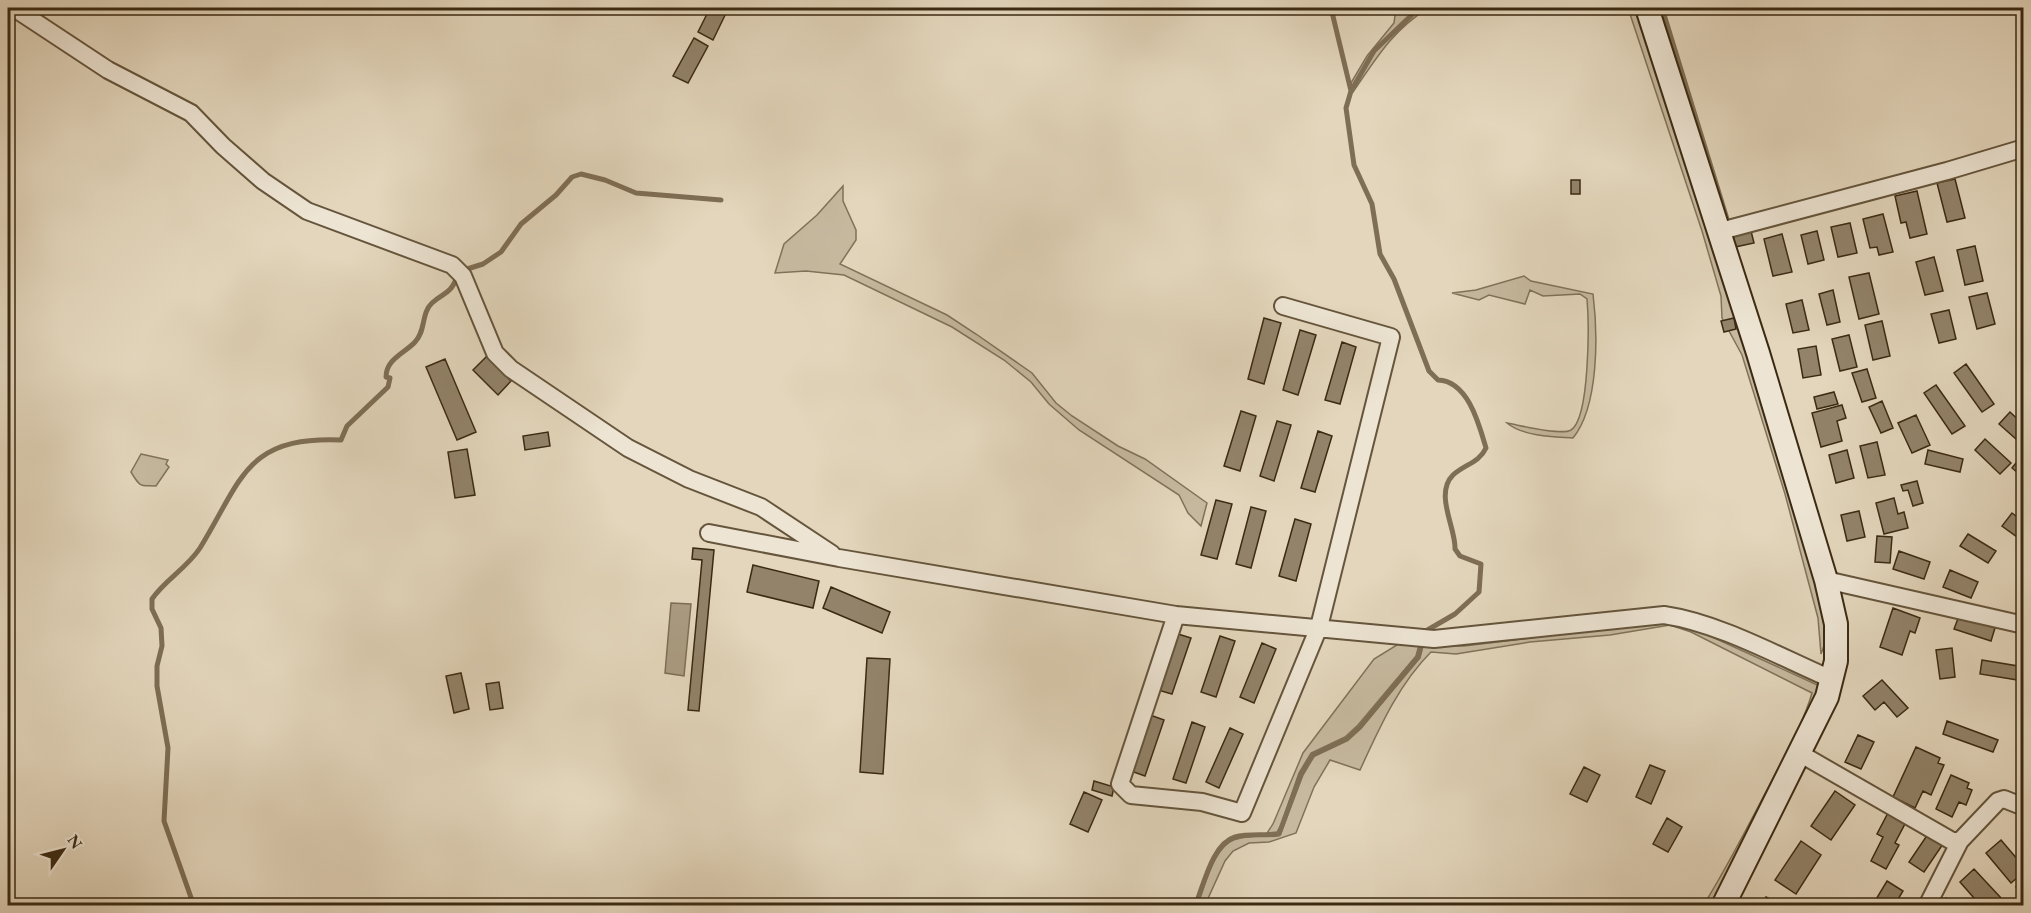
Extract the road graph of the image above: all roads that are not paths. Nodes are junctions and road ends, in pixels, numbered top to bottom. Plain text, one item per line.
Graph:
1 (15, 8) edge
2 (1647, 8) edge
3 (2024, 148) edge
4 (1717, 232) junction
5 (1283, 306) dead end
6 (709, 533) dead end
7 (839, 558) junction
8 (1826, 580) junction
9 (1176, 615) junction
10 (2024, 625) edge
11 (1319, 627) junction
12 (1832, 680) junction
13 (1799, 753) junction
14 (2024, 807) edge
15 (1960, 842) junction
16 (1723, 906) edge
17 (1927, 906) edge

1 - 7 street
2 - 4 main road
3 - 4 street
4 - 8 main road
5 - 11 street
6 - 7 street
7 - 9 street
8 - 10 street
8 - 12 main road
9 - 11 street
9 - 11 street
11 - 12 street
12 - 13 main road
13 - 15 street
13 - 16 main road
14 - 15 street
15 - 17 street

